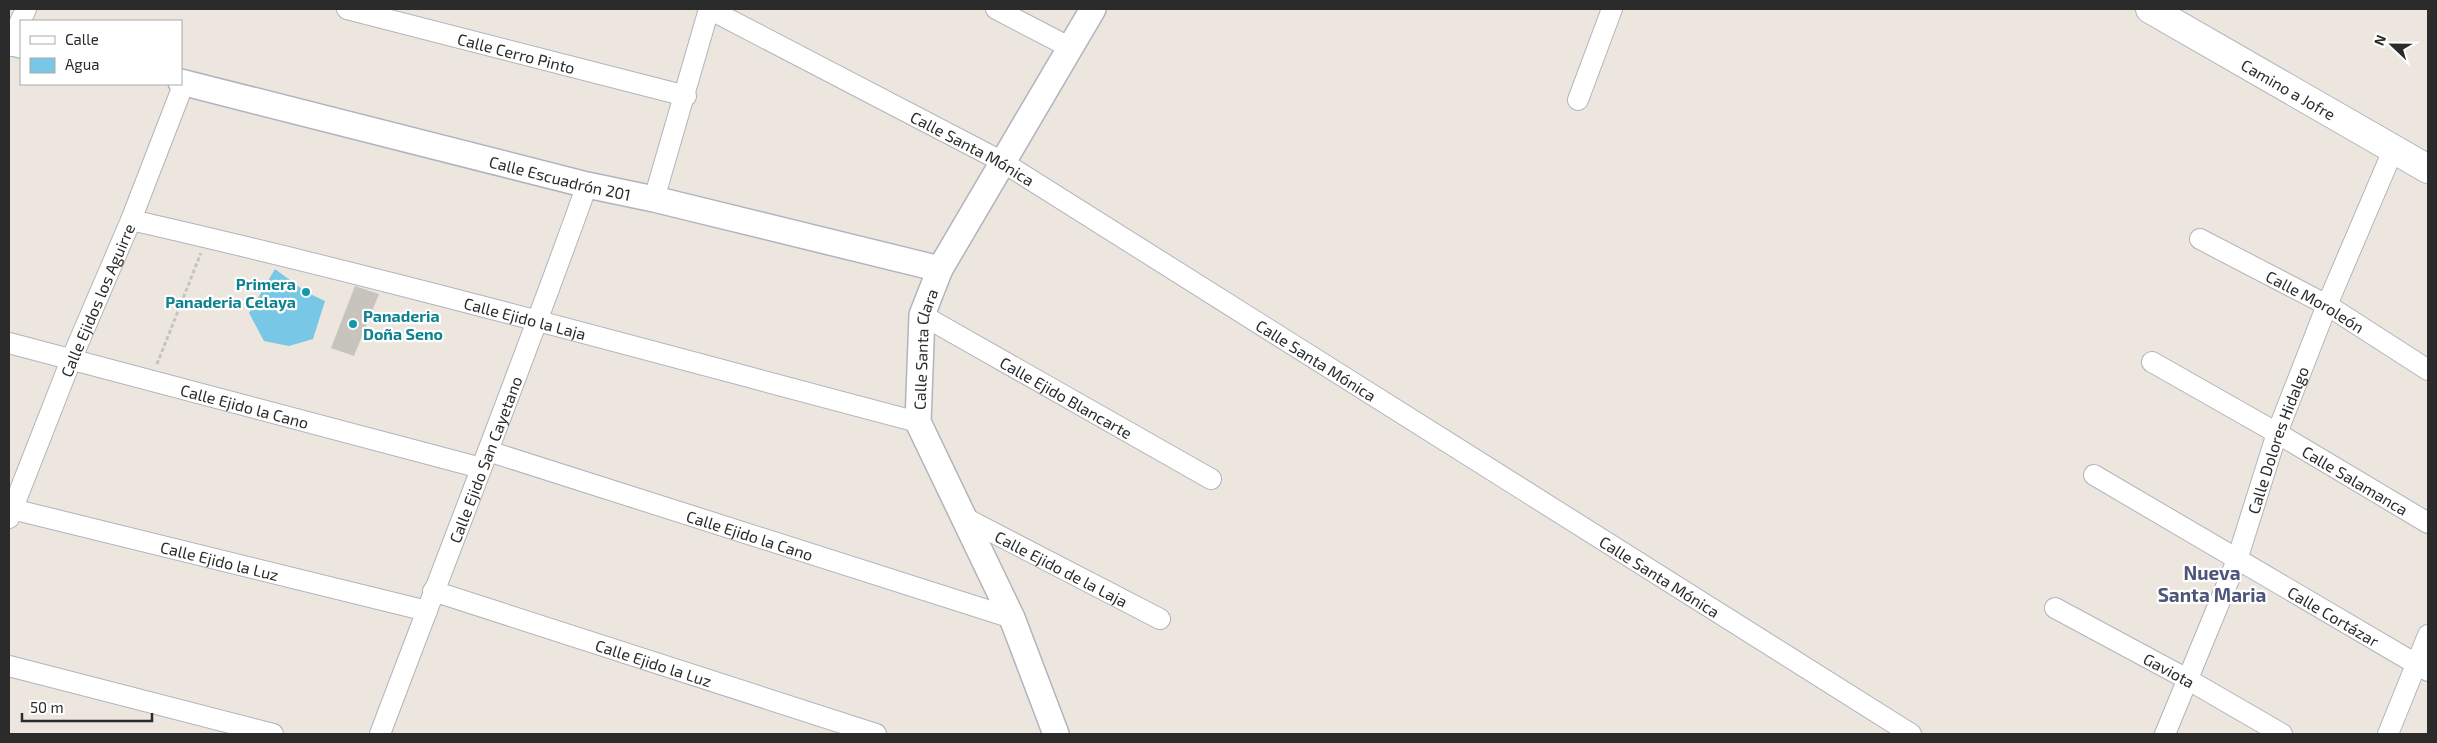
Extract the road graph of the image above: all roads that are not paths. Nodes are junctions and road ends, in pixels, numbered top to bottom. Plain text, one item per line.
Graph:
1 (347, 9) edge
2 (709, 9) edge
3 (996, 9) edge
4 (1093, 9) edge
5 (1612, 9) edge
6 (2150, 9) edge
7 (20, 24) edge
8 (12, 44) edge
9 (1071, 48) junction
10 (183, 83) edge
11 (686, 96) junction
12 (1578, 100) dead end
13 (2394, 148) junction
14 (1001, 161) junction
15 (2428, 169) edge
16 (587, 185) junction
17 (654, 199) junction
18 (132, 220) junction
19 (2200, 239) dead end
20 (940, 269) junction
21 (2327, 306) junction
22 (922, 315) junction
23 (538, 322) junction
24 (9, 344) edge
25 (71, 360) junction
26 (2152, 362) dead end
27 (2428, 370) edge
28 (918, 422) junction
29 (2277, 433) junction
30 (485, 460) junction
31 (2094, 475) dead end
32 (1210, 479) dead end
33 (10, 514) edge
34 (963, 517) junction
35 (2428, 523) edge
36 (2237, 560) junction
37 (433, 591) junction
38 (2055, 608) dead end
39 (427, 611) junction
40 (1012, 618) junction
41 (1160, 619) dead end
42 (2428, 635) edge
43 (9, 666) edge
44 (2423, 668) edge
45 (2187, 679) junction
46 (273, 734) edge
47 (380, 734) edge
48 (876, 734) edge
49 (1056, 734) edge
50 (1911, 734) edge
51 (2165, 734) edge
52 (2282, 734) edge
53 (2388, 734) edge

1 - 11 street, Calle Cerro Pinto
2 - 11 street
2 - 14 street, Calle Santa Mónica
3 - 9 street
4 - 9 street, Calle Santa Clara
5 - 12 street
6 - 13 main road, Camino a Jofre
7 - 8 street
9 - 14 street, Calle Santa Clara
10 - 16 street, Calle Escuadrón 201
10 - 18 street, Calle Ejidos los Aguirre
11 - 17 street
13 - 15 main road, Camino a Jofre
13 - 21 street, Calle Dolores Hidalgo
14 - 20 street, Calle Santa Clara
14 - 50 street, Calle Santa Mónica
16 - 17 street, Calle Escuadrón 201
16 - 23 street, Calle Ejido San Cayetano
17 - 20 street, Calle Escuadrón 201
18 - 23 street, Calle Ejido la Laja
18 - 25 street, Calle Ejidos los Aguirre
19 - 21 street, Calle Moroleón
20 - 22 street, Calle Santa Clara
21 - 27 street, Calle Moroleón
21 - 29 street, Calle Dolores Hidalgo
22 - 28 street, Calle Santa Clara
22 - 32 street, Calle Ejido Blancarte
23 - 28 street, Calle Ejido la Laja
23 - 30 street, Calle Ejido San Cayetano
24 - 25 street, Calle Ejido la Cano
25 - 30 street, Calle Ejido la Cano
25 - 33 street, Calle Ejidos los Aguirre
26 - 29 street, Calle Salamanca
28 - 34 street, Calle Santa Clara
29 - 35 street, Calle Salamanca
29 - 36 street, Calle Dolores Hidalgo
30 - 37 street, Calle Ejido San Cayetano
30 - 40 street, Calle Ejido la Cano
31 - 36 street, Calle Cortázar
33 - 39 street, Calle Ejido la Luz
34 - 40 street, Calle Santa Clara
34 - 41 street, Calle Ejido de la Laja
36 - 44 street, Calle Cortázar
36 - 45 street, Calle Dolores Hidalgo
37 - 39 street, Calle Ejido San Cayetano
37 - 48 street, Calle Ejido la Luz
38 - 45 street, Gaviota
39 - 47 street, Calle Ejido San Cayetano
40 - 49 street, Calle Santa Clara
42 - 44 street
43 - 46 street
44 - 53 street
45 - 51 street, Calle Dolores Hidalgo
45 - 52 street, Gaviota

